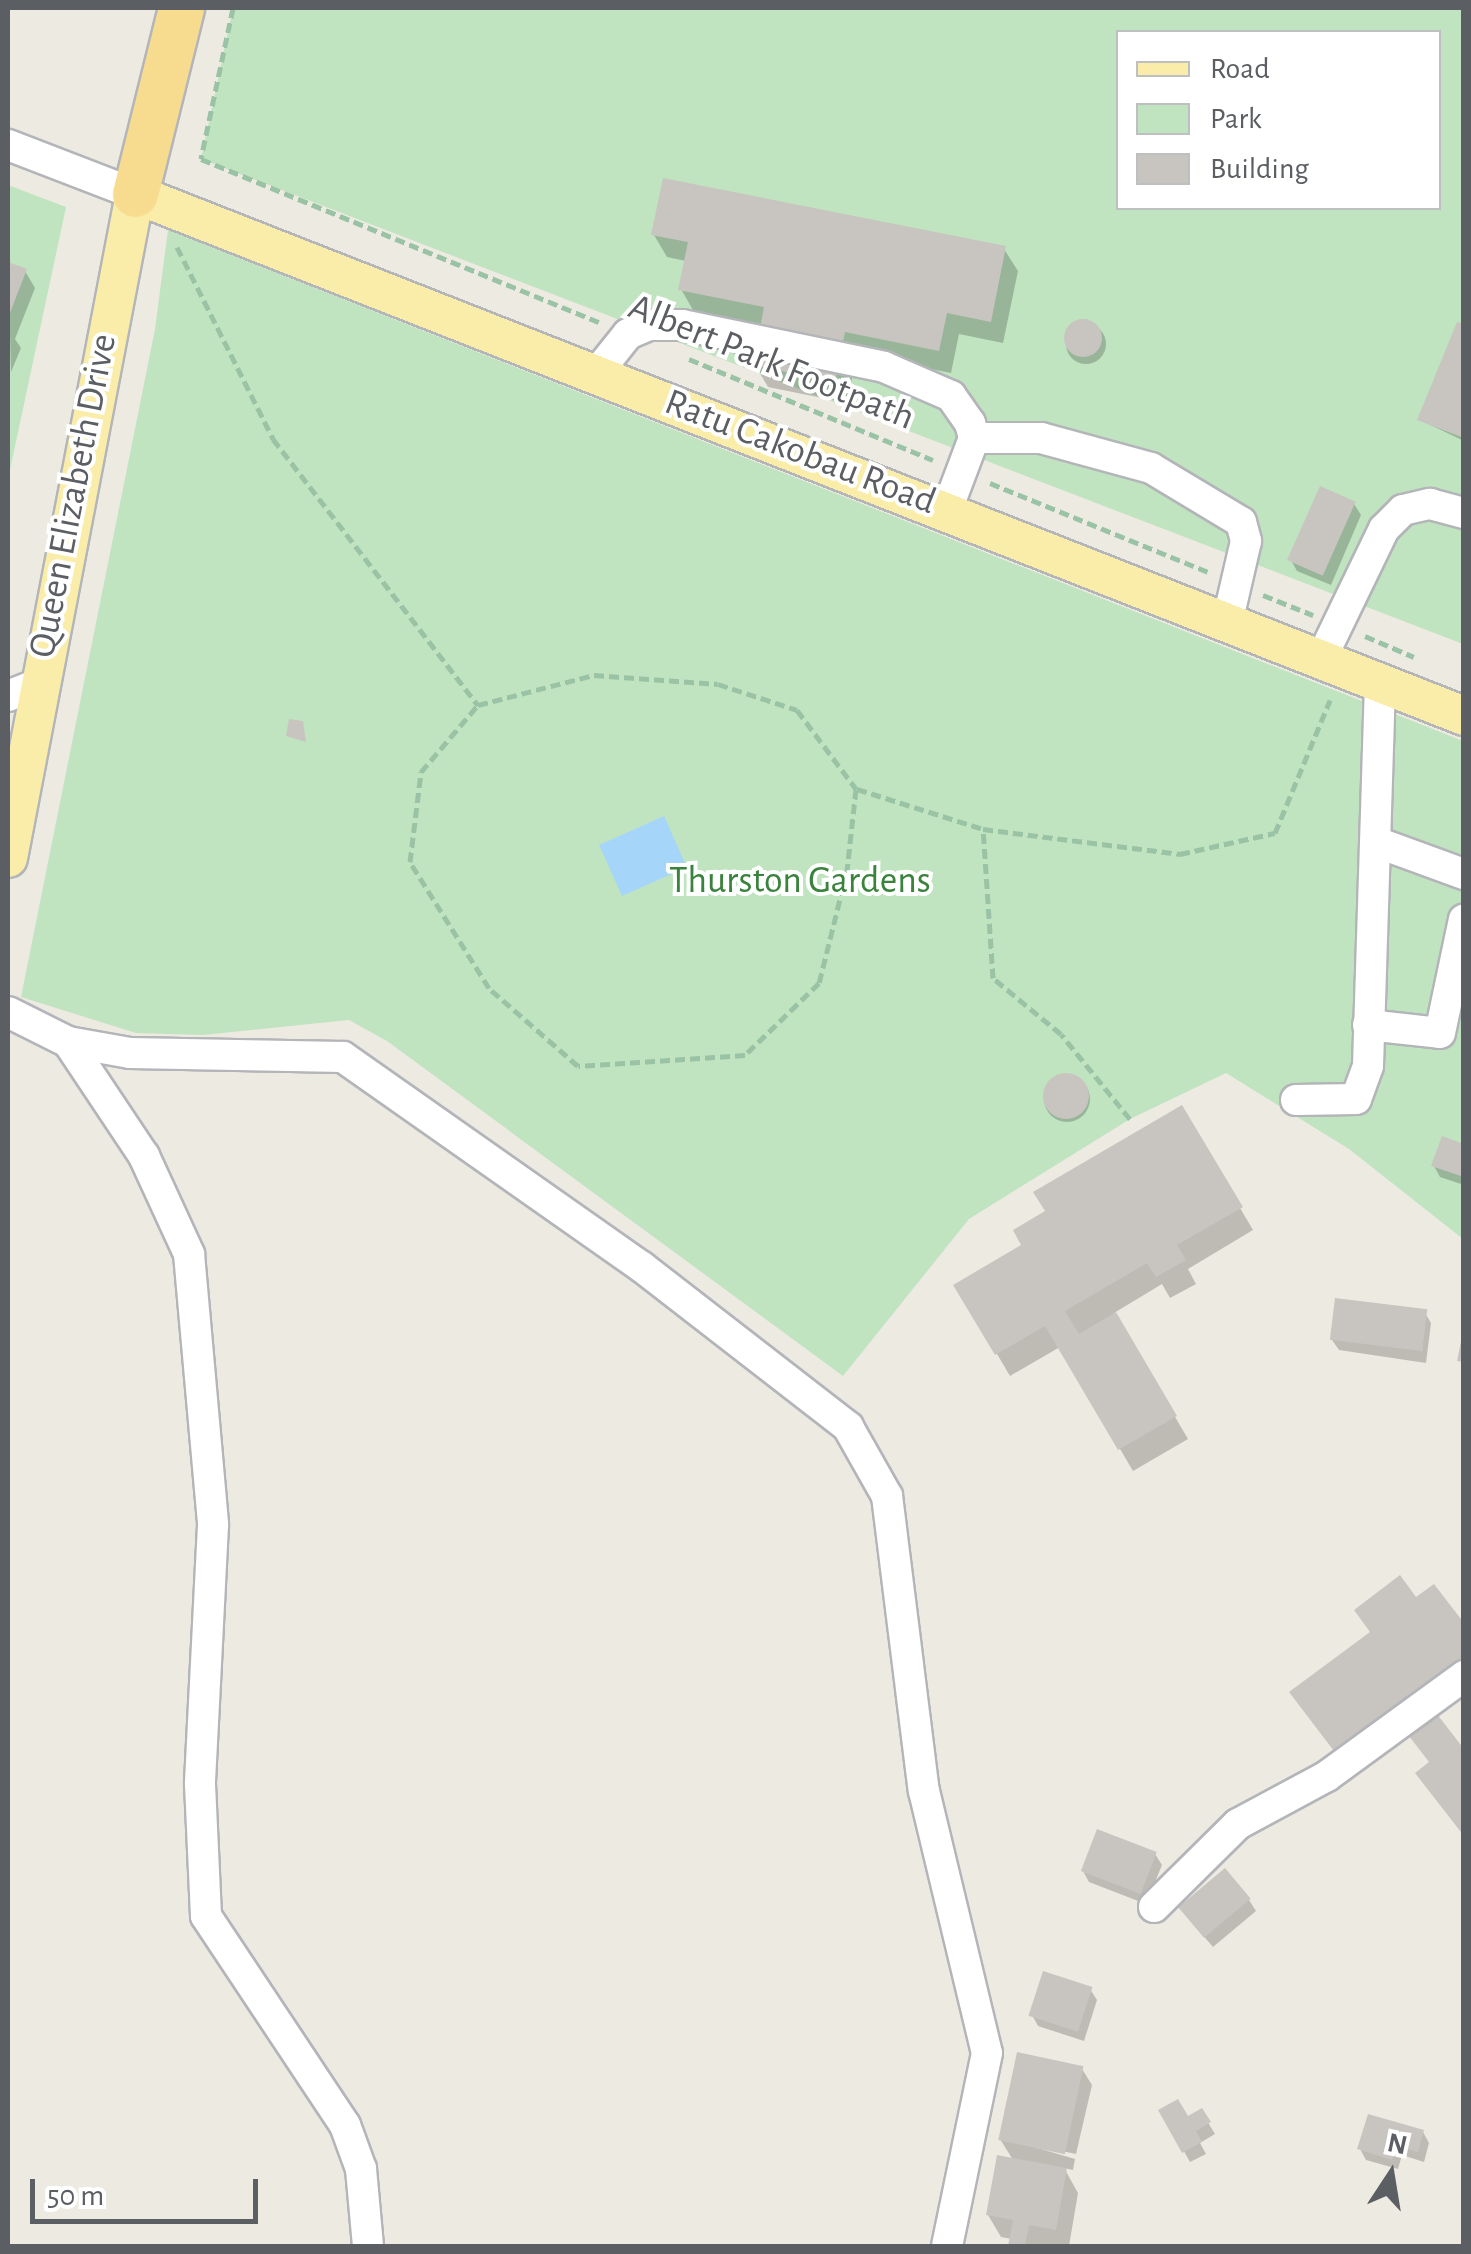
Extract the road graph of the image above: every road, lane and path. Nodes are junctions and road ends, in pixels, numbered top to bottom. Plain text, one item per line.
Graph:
1 (181, 8) edge
2 (234, 8) edge
3 (8, 145) edge
4 (135, 194) junction
5 (628, 334) junction
6 (681, 356) dead end
7 (596, 374) junction
8 (974, 438) junction
9 (962, 472) junction
10 (947, 510) junction
11 (1464, 512) edge
12 (1233, 602) junction
13 (1334, 649) junction
14 (1427, 662) dead end
15 (1380, 680) junction
16 (22, 690) edge
17 (478, 705) junction
18 (1464, 716) edge
19 (856, 789) junction
20 (982, 829) junction
21 (1376, 842) junction
22 (8, 858) edge
23 (1464, 874) edge
24 (1464, 919) edge
25 (8, 1012) edge
26 (1368, 1025) junction
27 (68, 1042) junction
28 (130, 1053) junction
29 (107, 1095) junction
30 (1296, 1100) dead end
31 (1130, 1119) dead end
32 (1464, 1676) edge
33 (1154, 1906) dead end
34 (368, 2246) edge
35 (947, 2246) edge

1 - 4 highway
2 - 5 path, Albert Park Footpath
3 - 4 street
4 - 7 main road, Ratu Cakobau Road
4 - 16 main road, Queen Elizabeth Drive
4 - 17 path
5 - 7 street
5 - 8 street
6 - 9 path, Albert Park Footpath
7 - 10 main road, Ratu Cakobau Road
8 - 9 street
8 - 12 street
9 - 10 street
9 - 12 path, Albert Park Footpath
10 - 12 main road, Ratu Cakobau Road
11 - 13 street
12 - 13 main road, Ratu Cakobau Road
12 - 13 path, Albert Park Footpath
13 - 14 path, Albert Park Footpath
13 - 15 main road, Ratu Cakobau Road
13 - 20 path
15 - 18 main road, Ratu Cakobau Road
15 - 21 street
16 - 22 main road, Queen Elizabeth Drive
17 - 19 path
17 - 19 path
19 - 20 path
20 - 31 path
21 - 23 street
21 - 26 street
24 - 26 street
25 - 27 street
26 - 30 street
27 - 28 street
27 - 29 street
28 - 29 street
28 - 35 street
29 - 34 street
32 - 33 street

